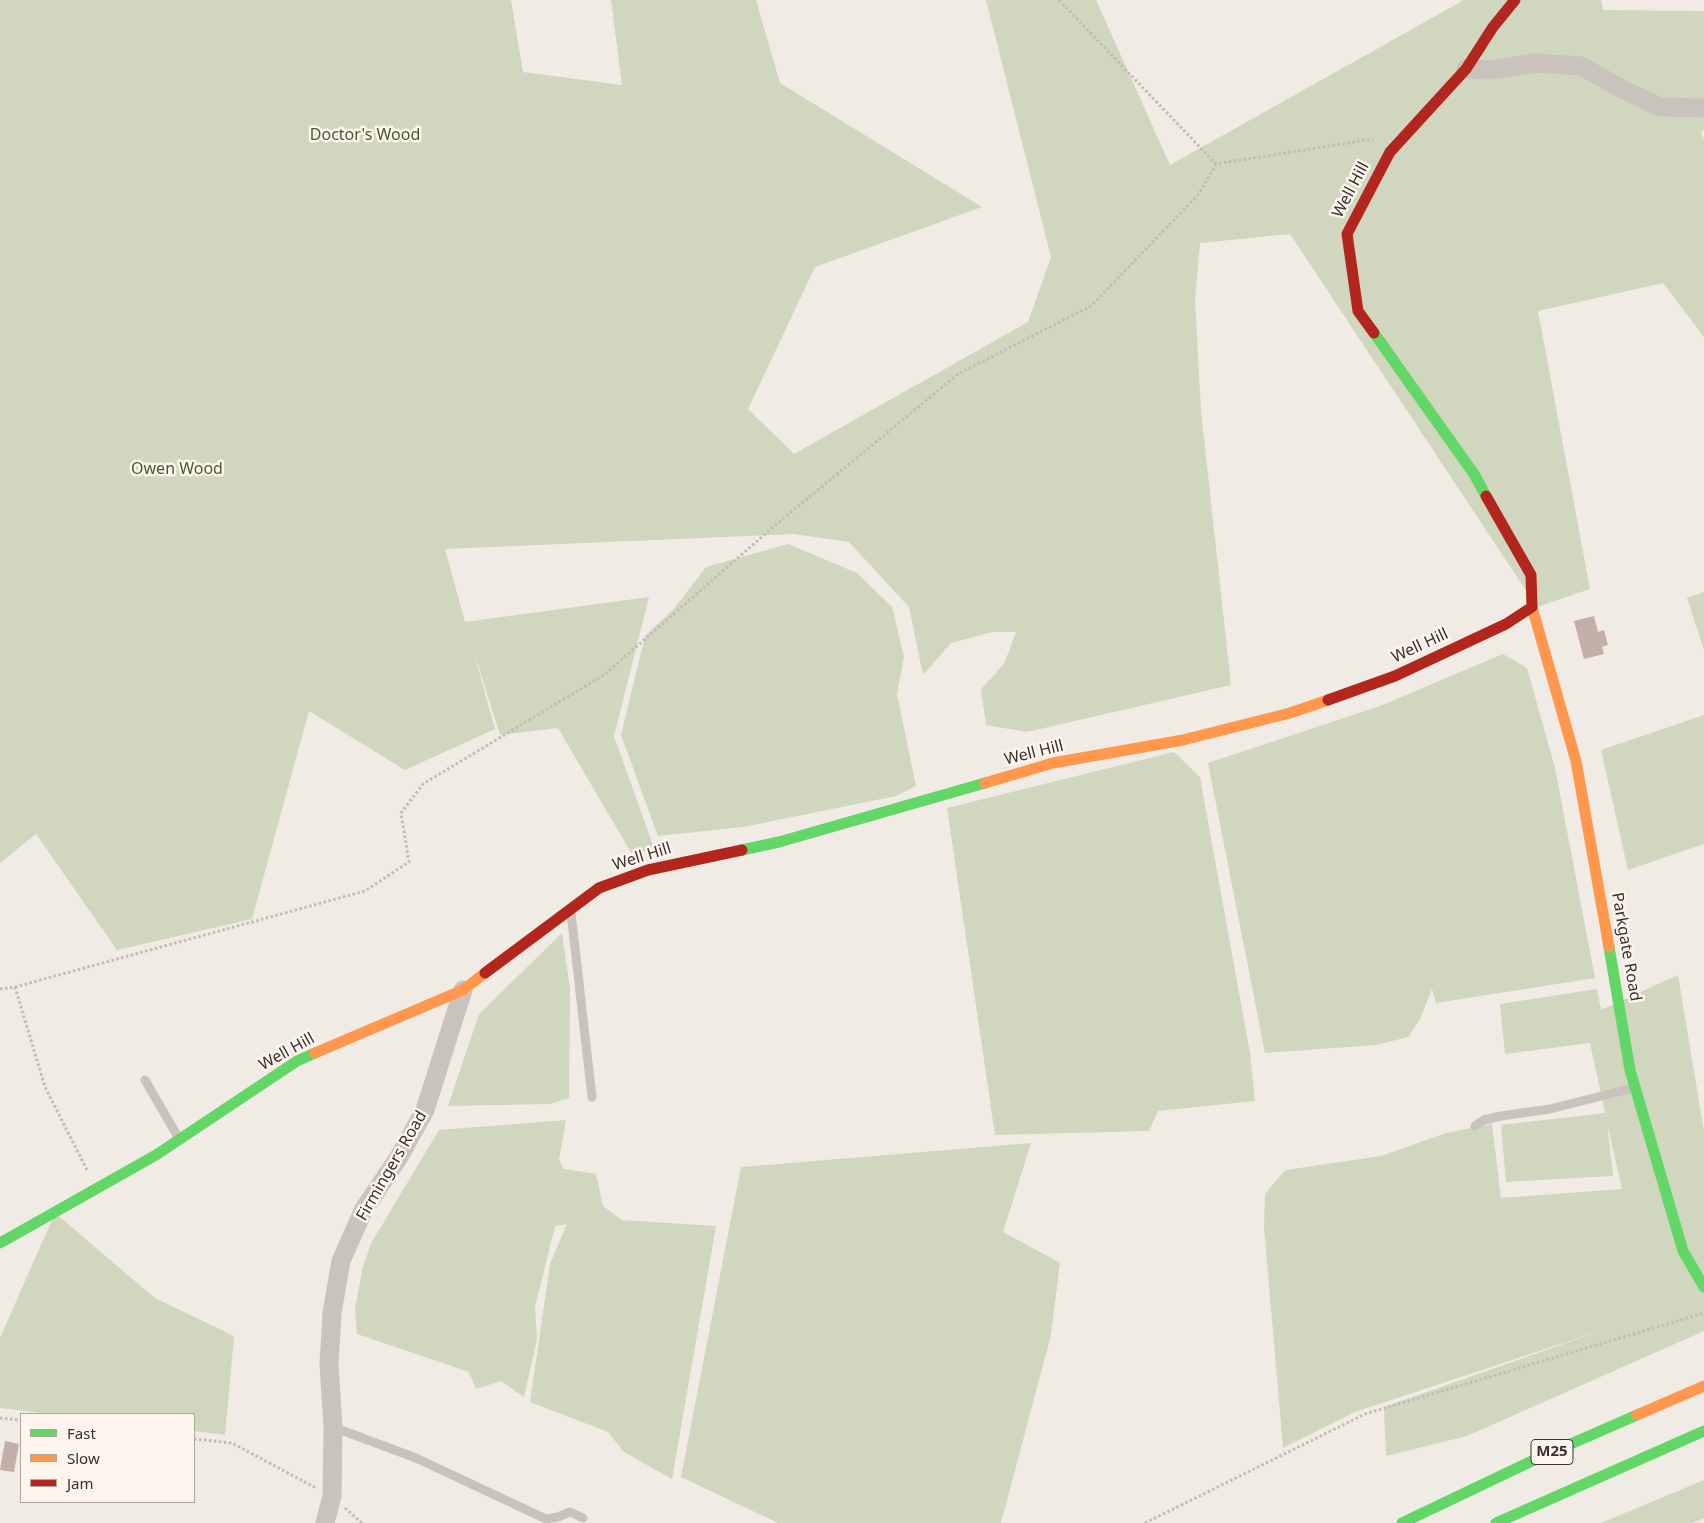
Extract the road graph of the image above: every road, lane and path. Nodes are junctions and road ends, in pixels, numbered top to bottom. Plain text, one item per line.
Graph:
1 (1059, 0) edge
2 (1515, 0) edge
3 (1466, 69) junction
4 (1704, 108) edge
5 (1379, 138) dead end
6 (1216, 164) junction
7 (1532, 607) junction
8 (570, 908) junction
9 (15, 987) junction
10 (0, 989) edge
11 (463, 990) junction
12 (145, 1080) dead end
13 (1636, 1087) junction
14 (592, 1097) dead end
15 (1475, 1126) dead end
16 (180, 1139) junction
17 (96, 1189) junction
18 (0, 1243) edge
19 (1704, 1287) edge
20 (1704, 1313) edge
21 (1704, 1386) edge
22 (0, 1418) edge
23 (20, 1420) edge
24 (333, 1427) junction
25 (1704, 1431) edge
26 (195, 1439) edge
27 (332, 1496) junction
28 (583, 1518) dead end
29 (325, 1523) edge
30 (1145, 1523) edge
31 (1402, 1523) edge
32 (1496, 1523) edge

1 - 6 path
2 - 3 main road, Well Hill
3 - 4 street
3 - 7 main road, Well Hill
5 - 6 path
6 - 9 path
7 - 8 main road, Well Hill
7 - 13 main road, Parkgate Road
8 - 11 main road, Well Hill
8 - 14 lane
9 - 10 path
9 - 17 path
11 - 16 main road, Well Hill
11 - 24 street, Firmingers Road
12 - 16 lane
13 - 15 lane
13 - 19 main road, Parkgate Road
16 - 17 main road, Well Hill
17 - 18 main road, Well Hill
20 - 30 path
21 - 31 main road, M25
22 - 23 path
24 - 27 street, Firmingers Road
24 - 28 lane
25 - 32 main road, M25
26 - 27 path
27 - 29 street, Firmingers Road

